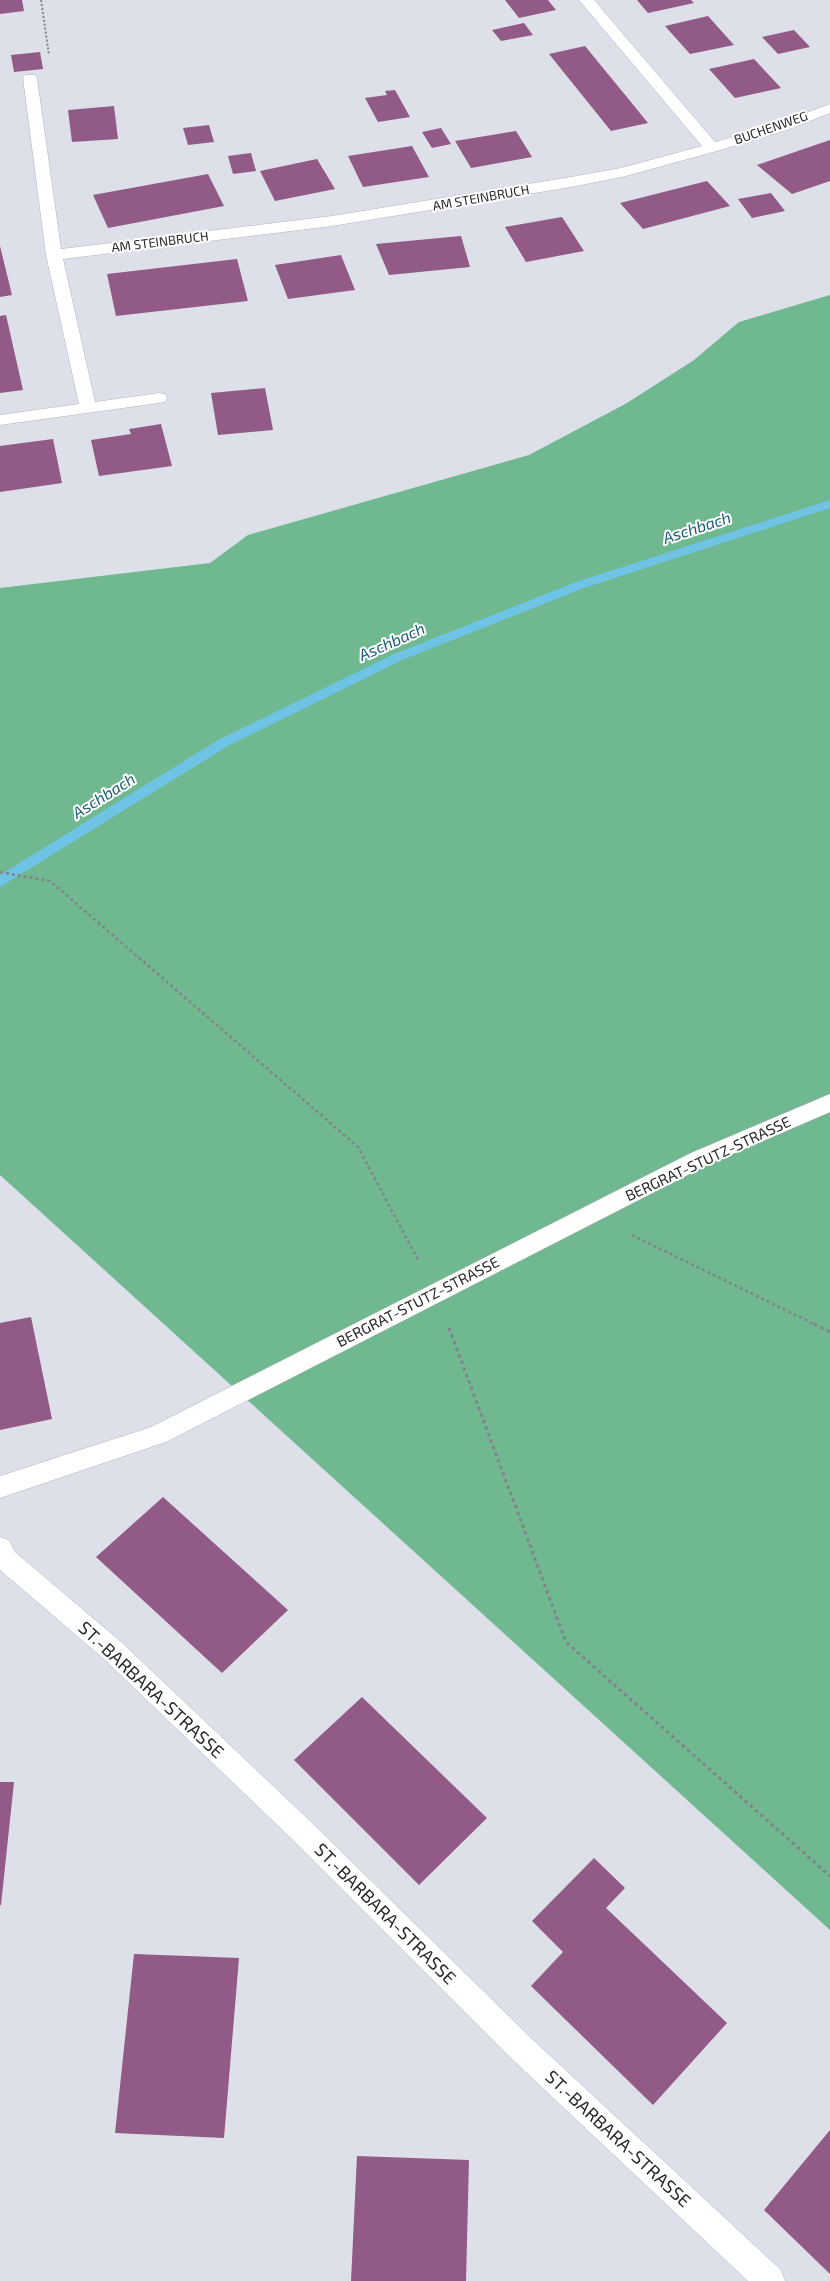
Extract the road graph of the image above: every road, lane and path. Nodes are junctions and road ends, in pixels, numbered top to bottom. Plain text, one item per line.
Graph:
1 (41, 0) edge
2 (586, 0) edge
3 (50, 61) dead end
4 (30, 78) dead end
5 (830, 108) edge
6 (712, 148) junction
7 (54, 255) junction
8 (159, 398) dead end
9 (88, 408) junction
10 (0, 420) edge
11 (0, 872) edge
12 (830, 1103) edge
13 (590, 1215) junction
14 (436, 1293) junction
15 (830, 1332) edge
16 (0, 1487) edge
17 (0, 1548) edge
18 (830, 1876) edge
19 (770, 2281) edge

1 - 3 path
2 - 6 street
4 - 7 street
5 - 6 street, BUCHENWEG
6 - 7 street, AM STEINBRUCH
7 - 9 street
8 - 9 street
9 - 10 street
11 - 14 path
12 - 13 street, BERGRAT-STUTZ-STRASSE
13 - 14 street, BERGRAT-STUTZ-STRASSE
13 - 15 path
14 - 16 street, BERGRAT-STUTZ-STRASSE
14 - 18 path
17 - 19 street, ST.-BARBARA-STRASSE

